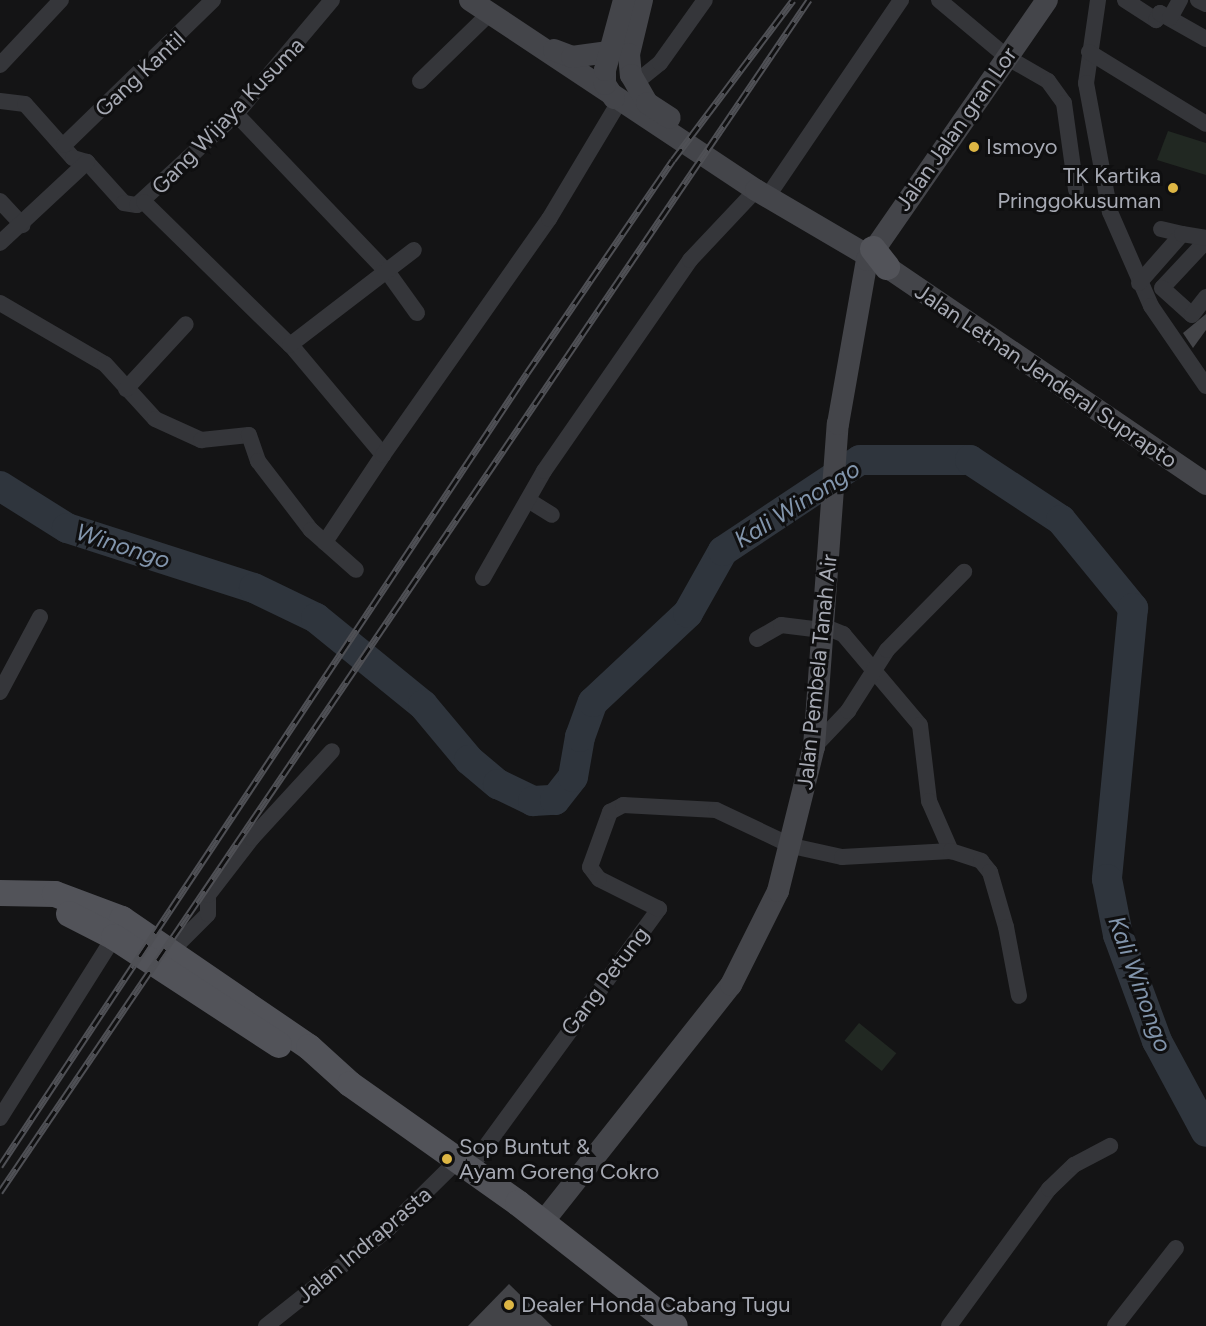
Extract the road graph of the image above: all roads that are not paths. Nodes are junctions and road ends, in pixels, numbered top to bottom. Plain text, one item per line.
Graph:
1 (61, 0) edge
2 (213, 0) edge
3 (332, 0) edge
4 (470, 0) edge
5 (624, 0) edge
6 (642, 0) edge
7 (705, 0) edge
8 (901, 0) edge
9 (939, 0) edge
10 (1047, 0) edge
11 (1098, 0) edge
12 (1125, 0) edge
13 (1180, 0) edge
14 (1198, 0) edge
15 (1206, 4) edge
16 (490, 13) junction
17 (1170, 18) junction
18 (1206, 39) edge
19 (538, 44) junction
20 (1089, 51) junction
21 (609, 52) junction
22 (1008, 58) junction
23 (0, 65) edge
24 (420, 81) dead end
25 (634, 84) junction
26 (617, 100) junction
27 (0, 102) edge
28 (236, 114) junction
29 (1206, 124) edge
30 (64, 145) junction
31 (87, 162) junction
32 (765, 189) junction
33 (1076, 190) dead end
34 (0, 201) edge
35 (144, 202) junction
36 (22, 225) junction
37 (1161, 229) dead end
38 (1182, 234) junction
39 (1206, 240) edge
40 (0, 243) edge
41 (414, 250) dead end
42 (876, 258) junction
43 (388, 274) junction
44 (1139, 283) junction
45 (1206, 297) edge
46 (0, 303) edge
47 (417, 313) dead end
48 (186, 324) dead end
49 (290, 345) junction
50 (1206, 386) edge
51 (126, 389) junction
52 (383, 455) junction
53 (1206, 484) edge
54 (528, 500) junction
55 (552, 515) dead end
56 (325, 542) junction
57 (357, 570) dead end
58 (964, 572) dead end
59 (483, 578) dead end
60 (40, 617) dead end
61 (822, 628) junction
62 (757, 639) dead end
63 (874, 673) junction
64 (0, 692) edge
65 (814, 747) junction
66 (332, 751) dead end
67 (792, 846) junction
68 (951, 851) junction
69 (6, 893) edge
70 (114, 937) junction
71 (171, 951) junction
72 (1018, 996) dead end
73 (350, 1084) junction
74 (0, 1118) edge
75 (1110, 1146) dead end
76 (464, 1164) junction
77 (543, 1222) junction
78 (1176, 1248) dead end
79 (266, 1326) edge
80 (675, 1326) edge
81 (949, 1326) edge
82 (1115, 1326) edge

1 - 23 street
2 - 30 street, Gang Kantil
3 - 28 street, Gang Wijaya Kusuma
4 - 16 main road
5 - 21 main road
6 - 25 main road
7 - 25 street
8 - 32 street
9 - 22 street
10 - 22 main road, Jalan Jalan gran Lor
11 - 20 street
12 - 17 street
13 - 17 street
14 - 15 street
16 - 19 main road
16 - 24 street
17 - 18 street
19 - 21 main road
19 - 26 main road
20 - 29 street
20 - 44 street
21 - 26 main road
22 - 33 street
22 - 42 main road, Jalan Jalan gran Lor
25 - 32 main road
26 - 32 main road
26 - 52 street
27 - 30 street
28 - 35 street, Gang Wijaya Kusuma
28 - 43 street
30 - 31 street
31 - 35 street
31 - 36 street
32 - 42 main road, Jalan Letnan Jenderal Suprapto
32 - 54 street
34 - 36 street
35 - 49 street
36 - 40 street
37 - 38 street
38 - 39 street
38 - 44 street
39 - 45 street
41 - 43 street
42 - 53 main road, Jalan Letnan Jenderal Suprapto
42 - 61 main road, Jalan Pembela Tanah Air
43 - 47 street
43 - 49 street
44 - 50 street
46 - 51 street
48 - 51 street
49 - 52 street
51 - 56 street
52 - 56 street
54 - 55 street
54 - 59 street
56 - 57 street
58 - 63 street
60 - 64 street
61 - 62 street
61 - 63 street
61 - 65 main road, Jalan Pembela Tanah Air
63 - 65 street
63 - 68 street
65 - 67 main road, Jalan Pembela Tanah Air
66 - 71 street
67 - 68 street
67 - 76 street, Gang Petung
67 - 77 main road, Jalan Pembela Tanah Air
68 - 72 street
69 - 70 main road
69 - 71 main road
70 - 73 main road
70 - 74 street
71 - 73 main road
73 - 76 main road
75 - 81 street
76 - 77 main road
76 - 79 street, Jalan Indraprasta
77 - 80 main road
78 - 82 street

